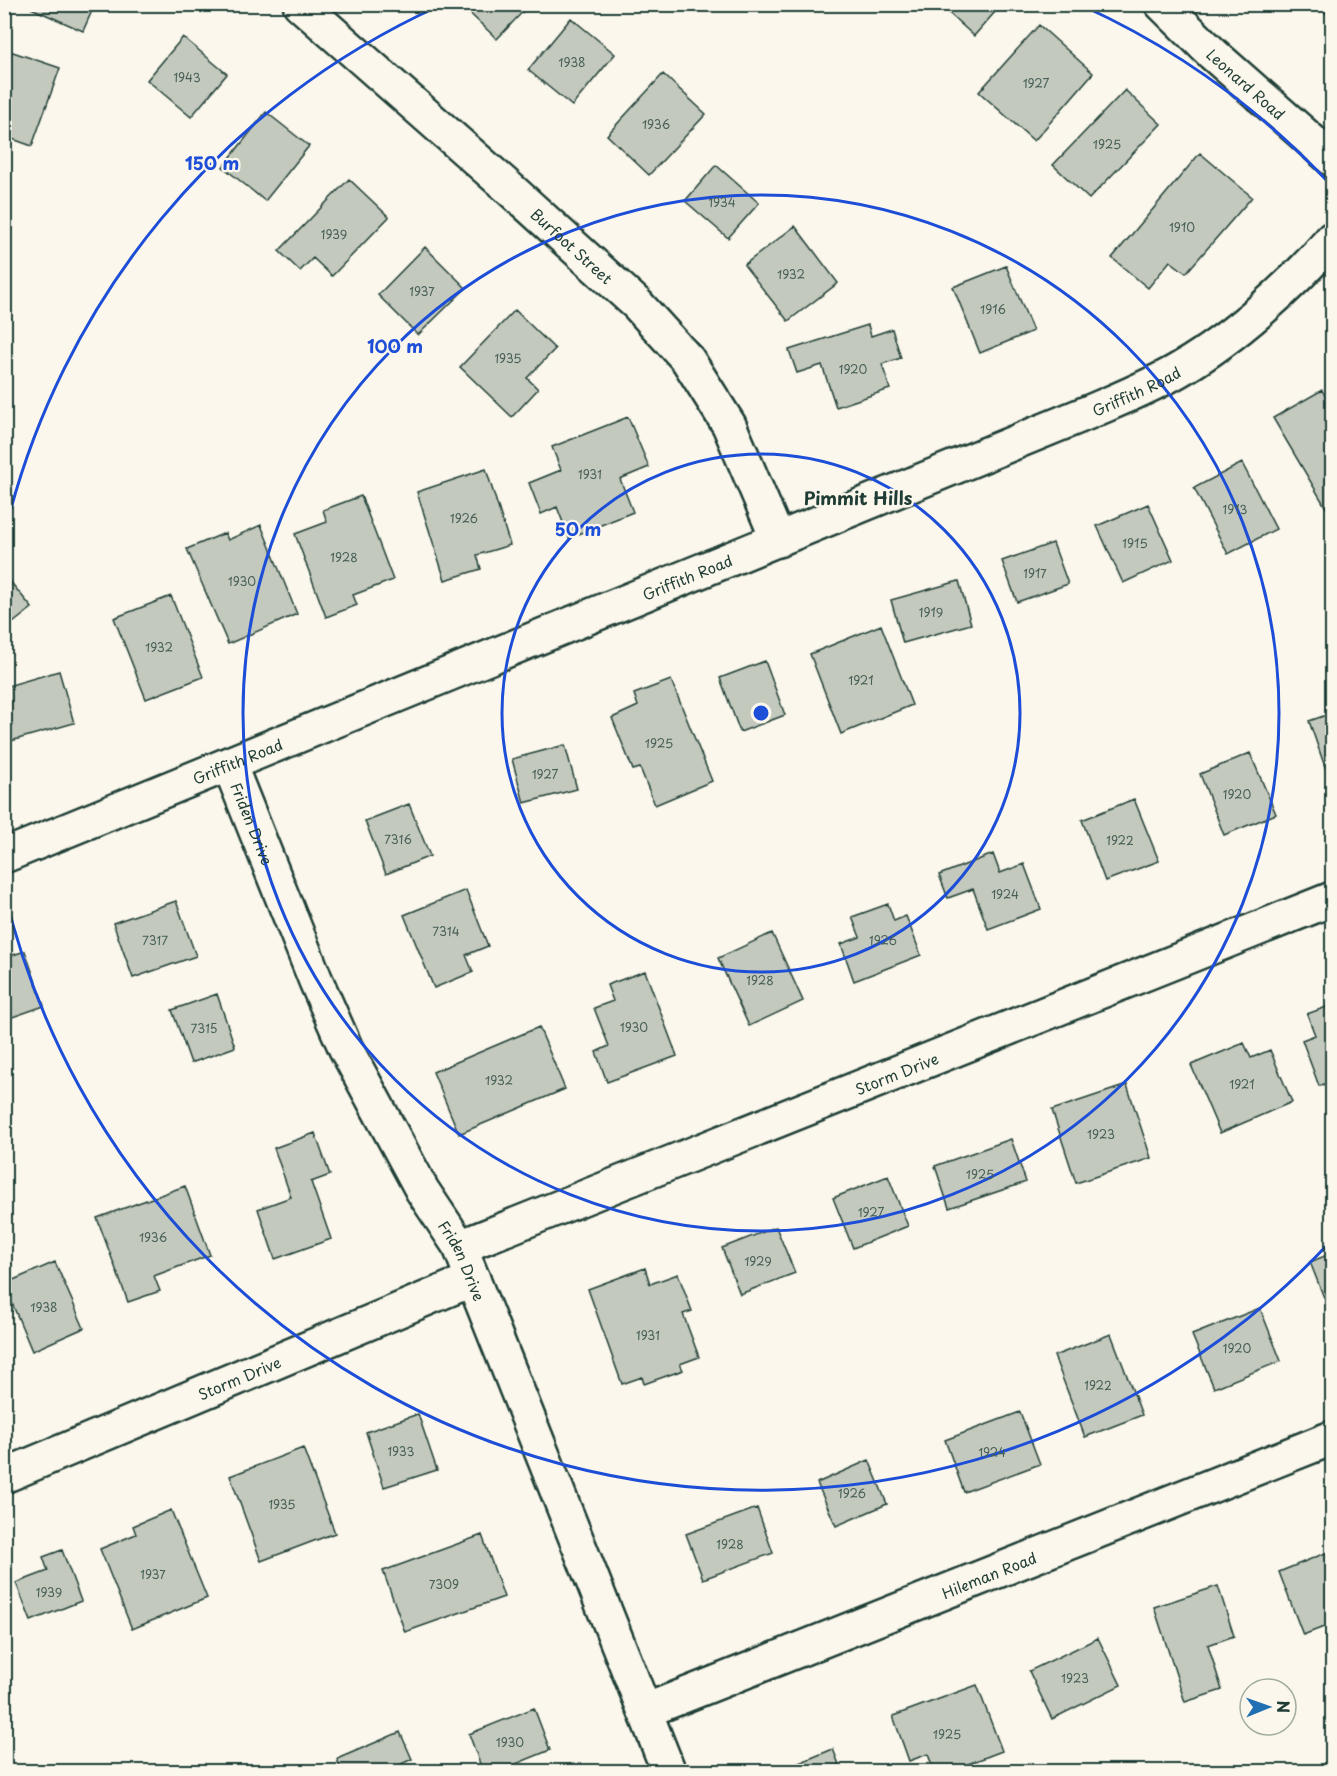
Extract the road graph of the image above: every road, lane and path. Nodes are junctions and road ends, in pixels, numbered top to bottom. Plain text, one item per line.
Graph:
1 (300, 4) edge
2 (1162, 4) edge
3 (1332, 159) edge
4 (1332, 239) edge
5 (778, 540) junction
6 (229, 764) junction
7 (4, 856) edge
8 (1332, 899) edge
9 (460, 1247) junction
10 (473, 1279) junction
11 (1332, 1438) edge
12 (4, 1476) edge
13 (645, 1711) junction
14 (669, 1772) edge

1 - 5 street, Burfoot Street
2 - 3 street, Leonard Road
4 - 5 street, Griffith Road
5 - 6 street, Griffith Road
6 - 7 street, Griffith Road
6 - 9 street, Friden Drive
8 - 9 street, Storm Drive
9 - 10 street, Friden Drive
10 - 12 street, Storm Drive
10 - 13 street, Friden Drive
11 - 13 street, Hileman Road
13 - 14 street, Friden Drive

